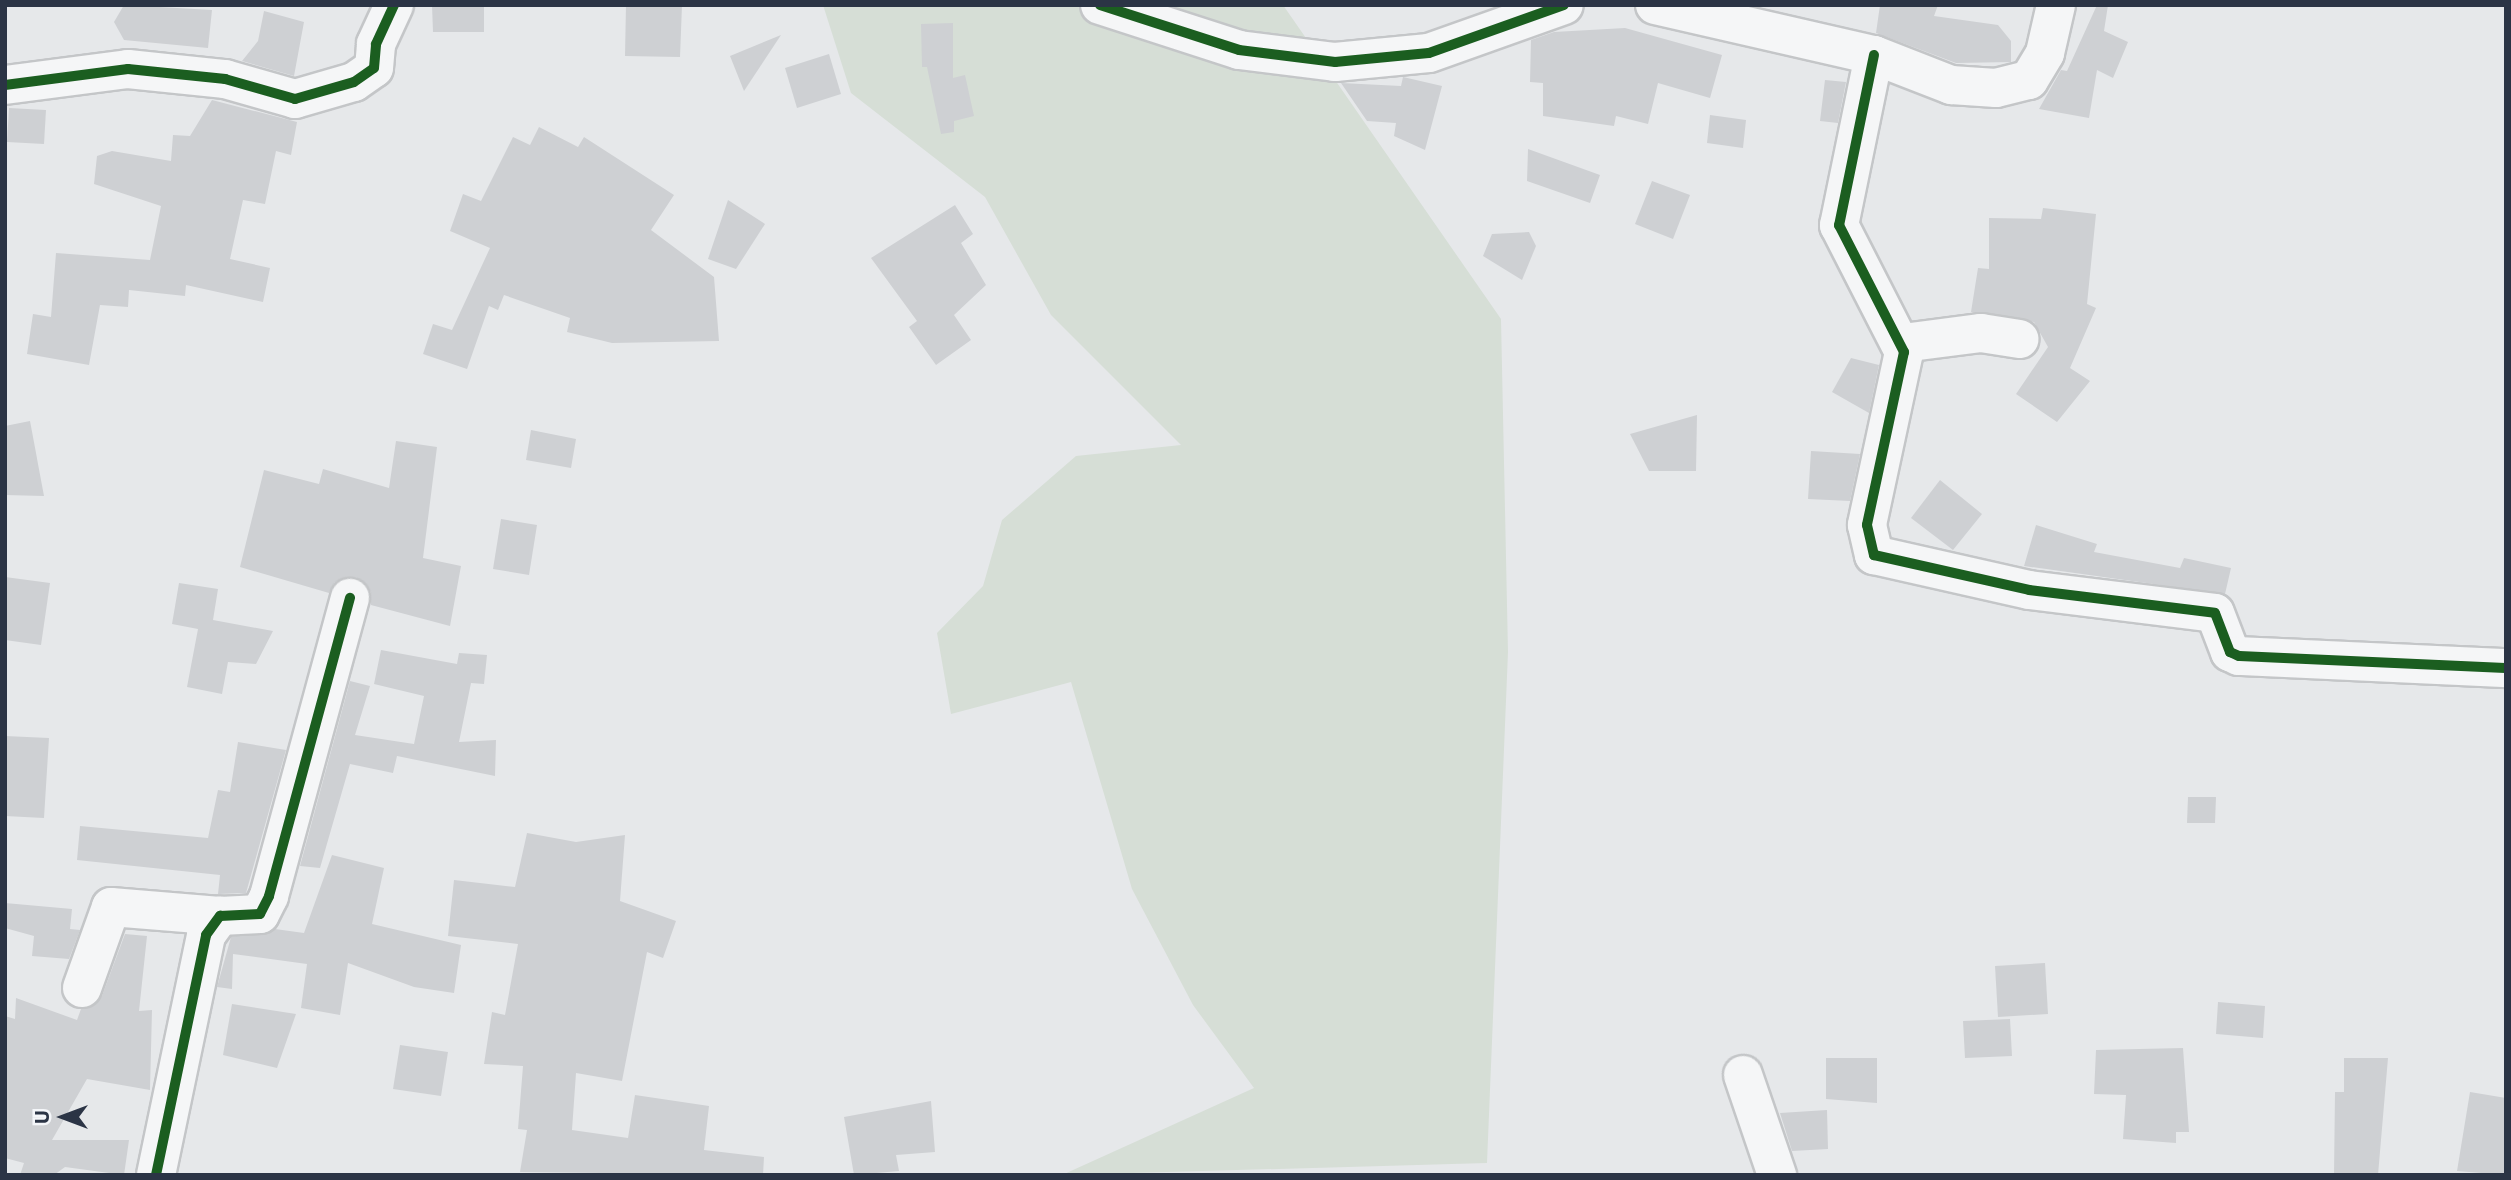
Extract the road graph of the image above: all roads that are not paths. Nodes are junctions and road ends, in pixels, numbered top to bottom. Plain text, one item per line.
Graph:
1 (394, 5) edge
2 (1100, 5) edge
3 (1564, 5) edge
4 (1655, 5) edge
5 (2056, 5) edge
6 (1874, 55) junction
7 (5, 85) edge
8 (2020, 339) dead end
9 (1903, 343) junction
10 (351, 598) dead end
11 (2506, 668) edge
12 (220, 916) junction
13 (82, 988) dead end
14 (1743, 1075) dead end
15 (156, 1175) edge
16 (1777, 1175) edge

1 - 7 street
2 - 3 street
4 - 6 street
5 - 6 street
6 - 9 street
8 - 9 street
9 - 11 street
10 - 12 street
12 - 13 street
12 - 15 street
14 - 16 street

